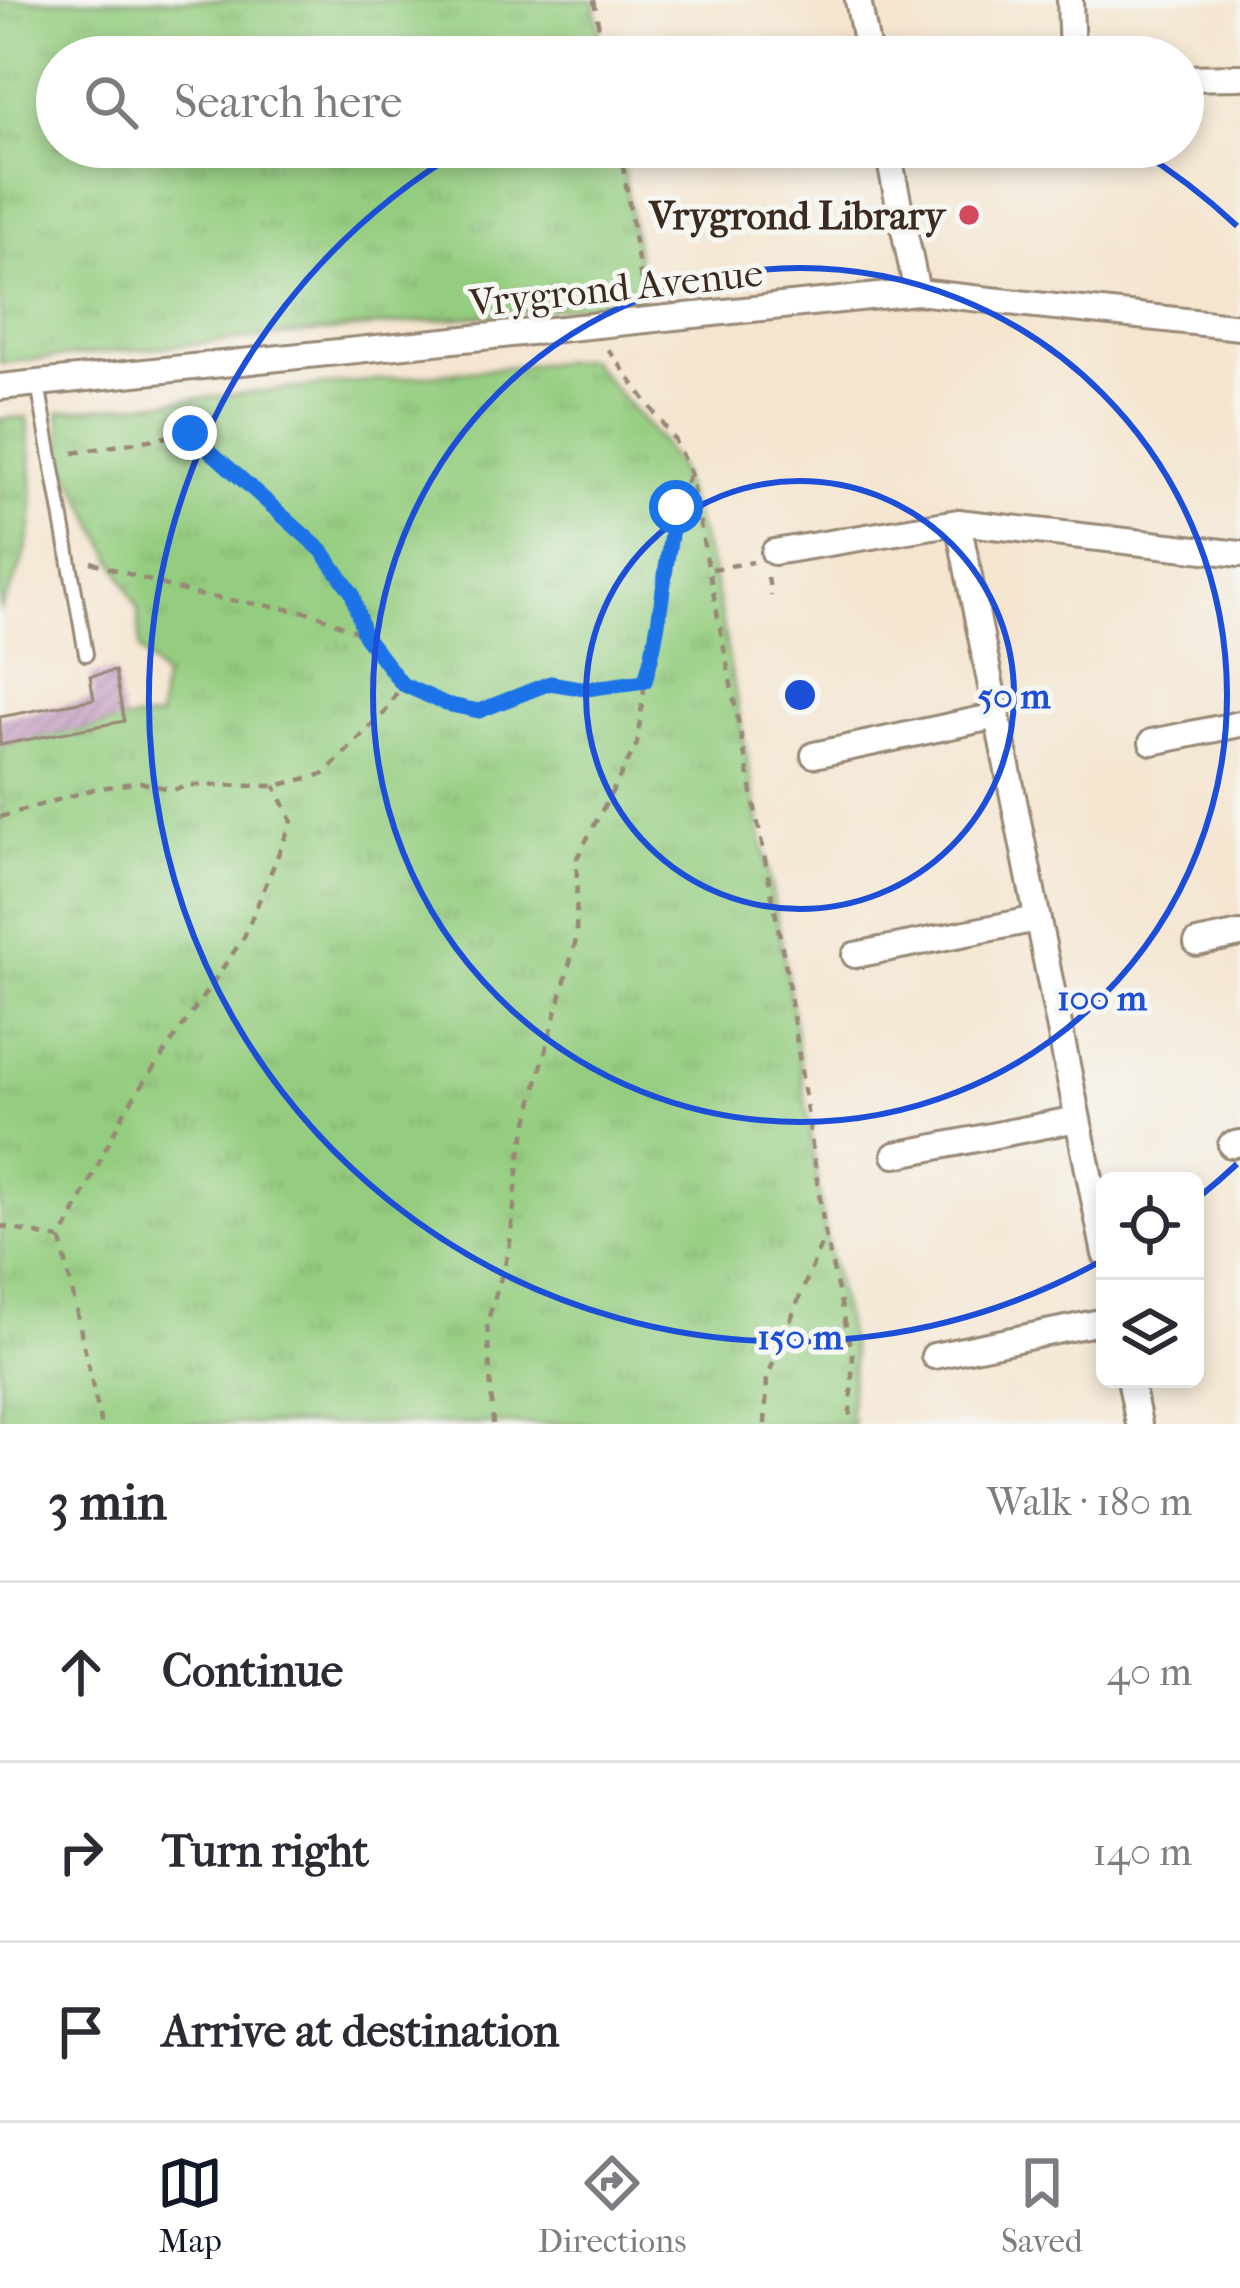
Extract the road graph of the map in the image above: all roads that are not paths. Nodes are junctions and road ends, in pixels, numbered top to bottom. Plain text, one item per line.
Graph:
1 (858, 0) edge
2 (1070, 0) edge
3 (865, 36) edge
4 (1071, 36) edge
5 (1240, 77) edge
6 (1204, 78) edge
7 (891, 168) edge
8 (917, 292) junction
9 (1240, 327) edge
10 (38, 383) junction
11 (0, 387) edge
12 (958, 521) junction
13 (774, 552) dead end
14 (1240, 554) edge
15 (86, 654) dead end
16 (997, 716) junction
17 (1240, 724) edge
18 (1152, 742) dead end
19 (814, 755) dead end
20 (1037, 919) junction
21 (1240, 934) edge
22 (1197, 943) dead end
23 (855, 955) dead end
24 (1077, 1118) junction
25 (895, 1155) dead end
26 (1096, 1210) edge
27 (1096, 1324) edge
28 (934, 1356) dead end
29 (1132, 1388) edge
30 (1139, 1424) edge

1 - 3 street
2 - 4 street
5 - 6 street
7 - 8 street
8 - 9 street, Vrygrond Avenue
8 - 10 street, Vrygrond Avenue
10 - 11 street, Vrygrond Avenue
10 - 15 lane
12 - 13 street
12 - 14 street
12 - 16 street
16 - 19 street
16 - 20 street
17 - 18 street
20 - 23 street
20 - 24 street
21 - 22 street
24 - 25 street
24 - 26 street
27 - 28 street
29 - 30 street

